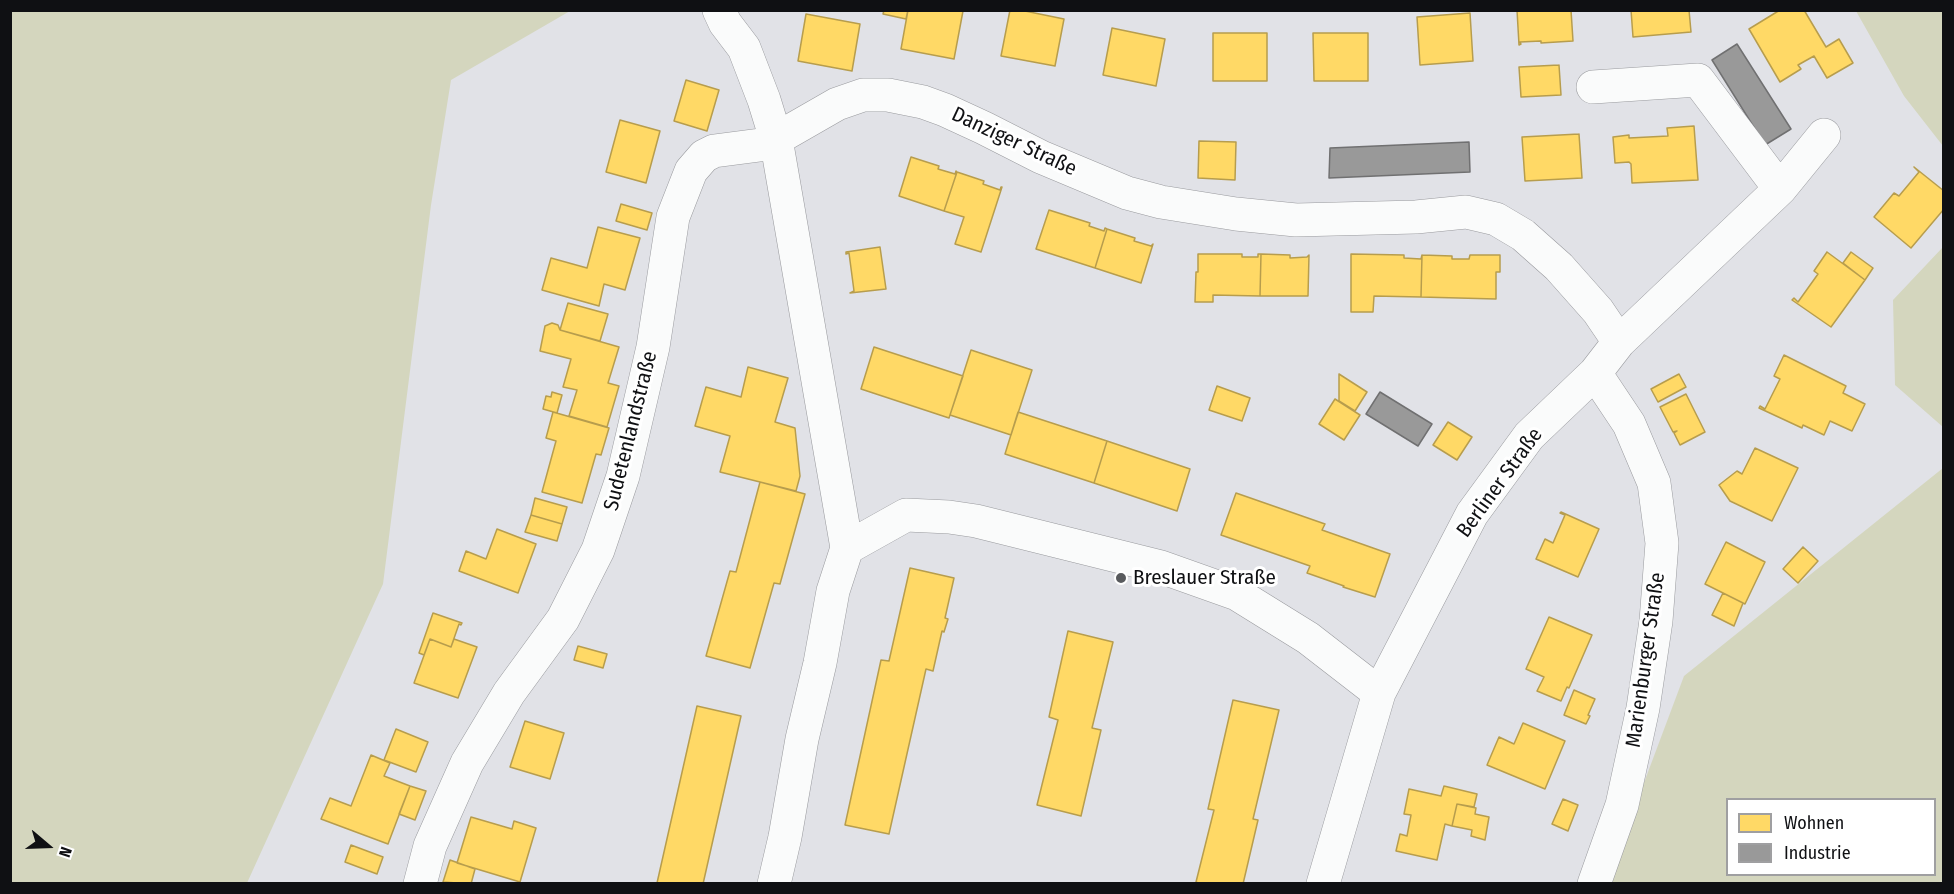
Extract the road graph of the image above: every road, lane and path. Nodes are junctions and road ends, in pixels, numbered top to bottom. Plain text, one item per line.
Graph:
1 (719, 10) edge
2 (1593, 87) dead end
3 (1824, 135) dead end
4 (776, 139) junction
5 (1780, 189) junction
6 (1620, 342) junction
7 (1595, 373) junction
8 (848, 548) junction
9 (1379, 693) junction
10 (420, 884) edge
11 (774, 884) edge
12 (1323, 884) edge
13 (1593, 884) edge

1 - 4 street
2 - 5 street
3 - 5 street, Berliner Straße
4 - 6 street, Danziger Straße
4 - 8 street
4 - 10 street, Sudetenlandstraße
5 - 6 street, Berliner Straße
6 - 7 street, Berliner Straße
7 - 9 street, Berliner Straße
7 - 13 street, Marienburger Straße
8 - 9 street
8 - 11 street
9 - 12 street, Berliner Straße

